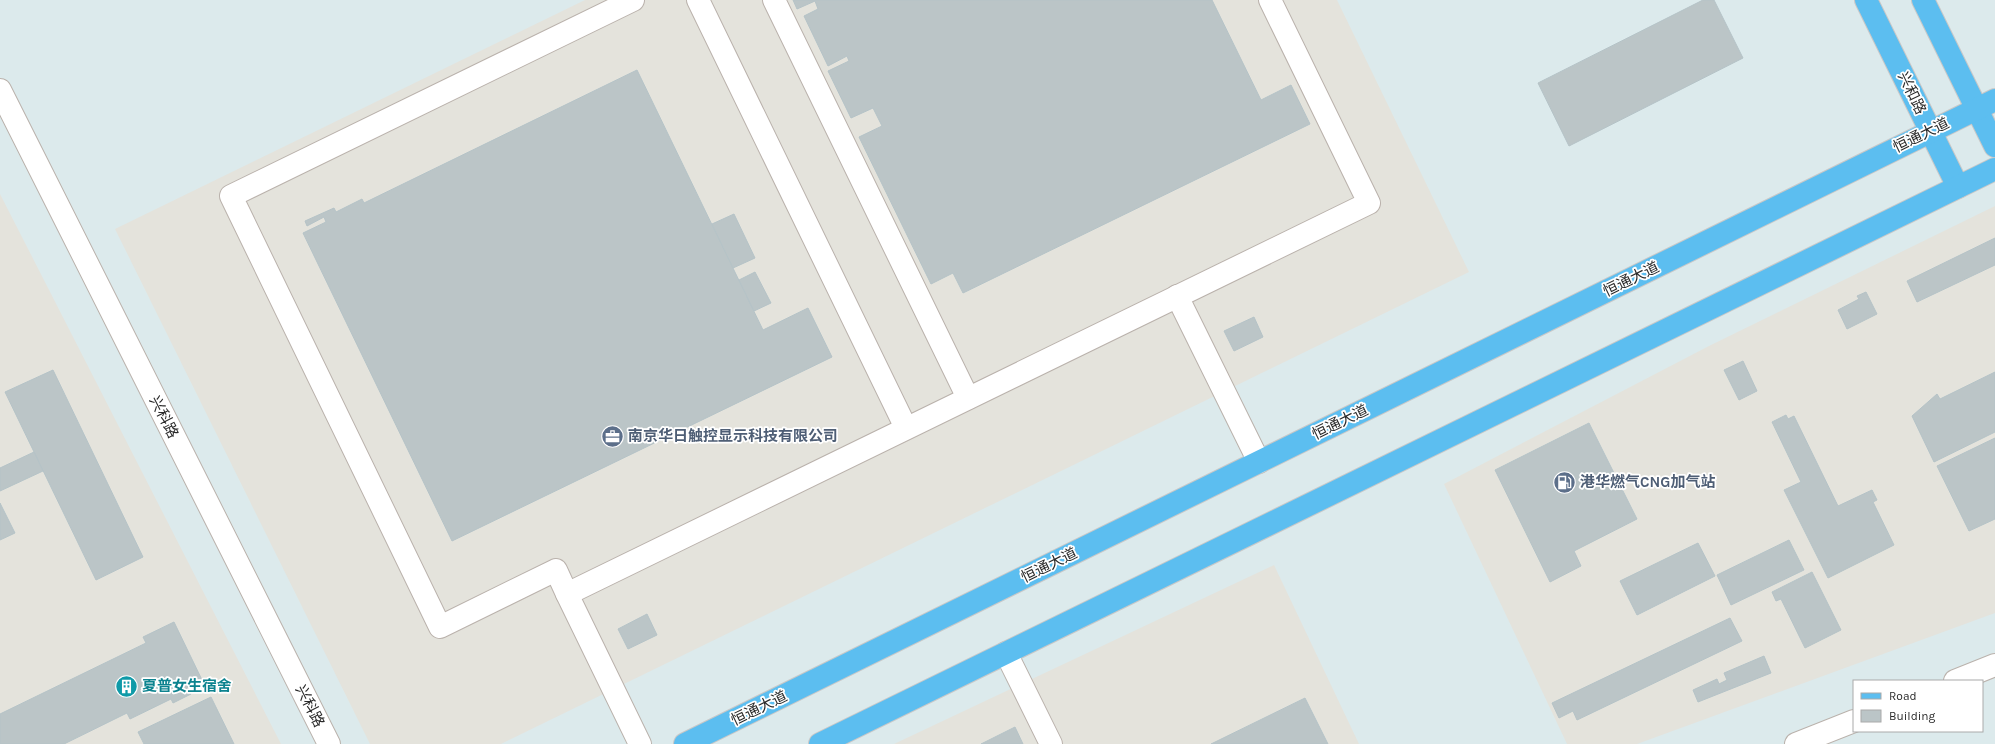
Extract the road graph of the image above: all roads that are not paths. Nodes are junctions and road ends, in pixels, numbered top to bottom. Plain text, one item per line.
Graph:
1 (634, 0) edge
2 (698, 0) edge
3 (774, 0) edge
4 (1270, 0) edge
5 (1866, 0) edge
6 (1923, 0) edge
7 (0, 90) edge
8 (1986, 104) edge
9 (1930, 131) junction
10 (1995, 146) edge
11 (1995, 169) edge
12 (1958, 187) junction
13 (1177, 296) junction
14 (968, 398) junction
15 (906, 428) junction
16 (1258, 462) junction
17 (567, 594) junction
18 (1006, 653) junction
19 (1995, 665) edge
20 (1958, 680) edge
21 (1853, 721) edge
22 (329, 744) edge
23 (640, 744) edge
24 (685, 744) edge
25 (820, 744) edge
26 (1051, 744) edge
27 (1796, 744) edge

1 - 17 street
2 - 15 street
3 - 14 street
4 - 13 street
5 - 9 main road, 兴和路
6 - 8 main road
7 - 22 street, 兴科路
8 - 9 main road, 恒通大道
8 - 10 main road
9 - 12 main road, 兴和路
9 - 16 main road, 恒通大道
11 - 12 main road
12 - 18 main road
13 - 14 street
13 - 16 street
14 - 15 street
15 - 17 street
16 - 24 main road, 恒通大道
17 - 23 street
18 - 25 main road
18 - 26 street
19 - 20 street
21 - 27 street

